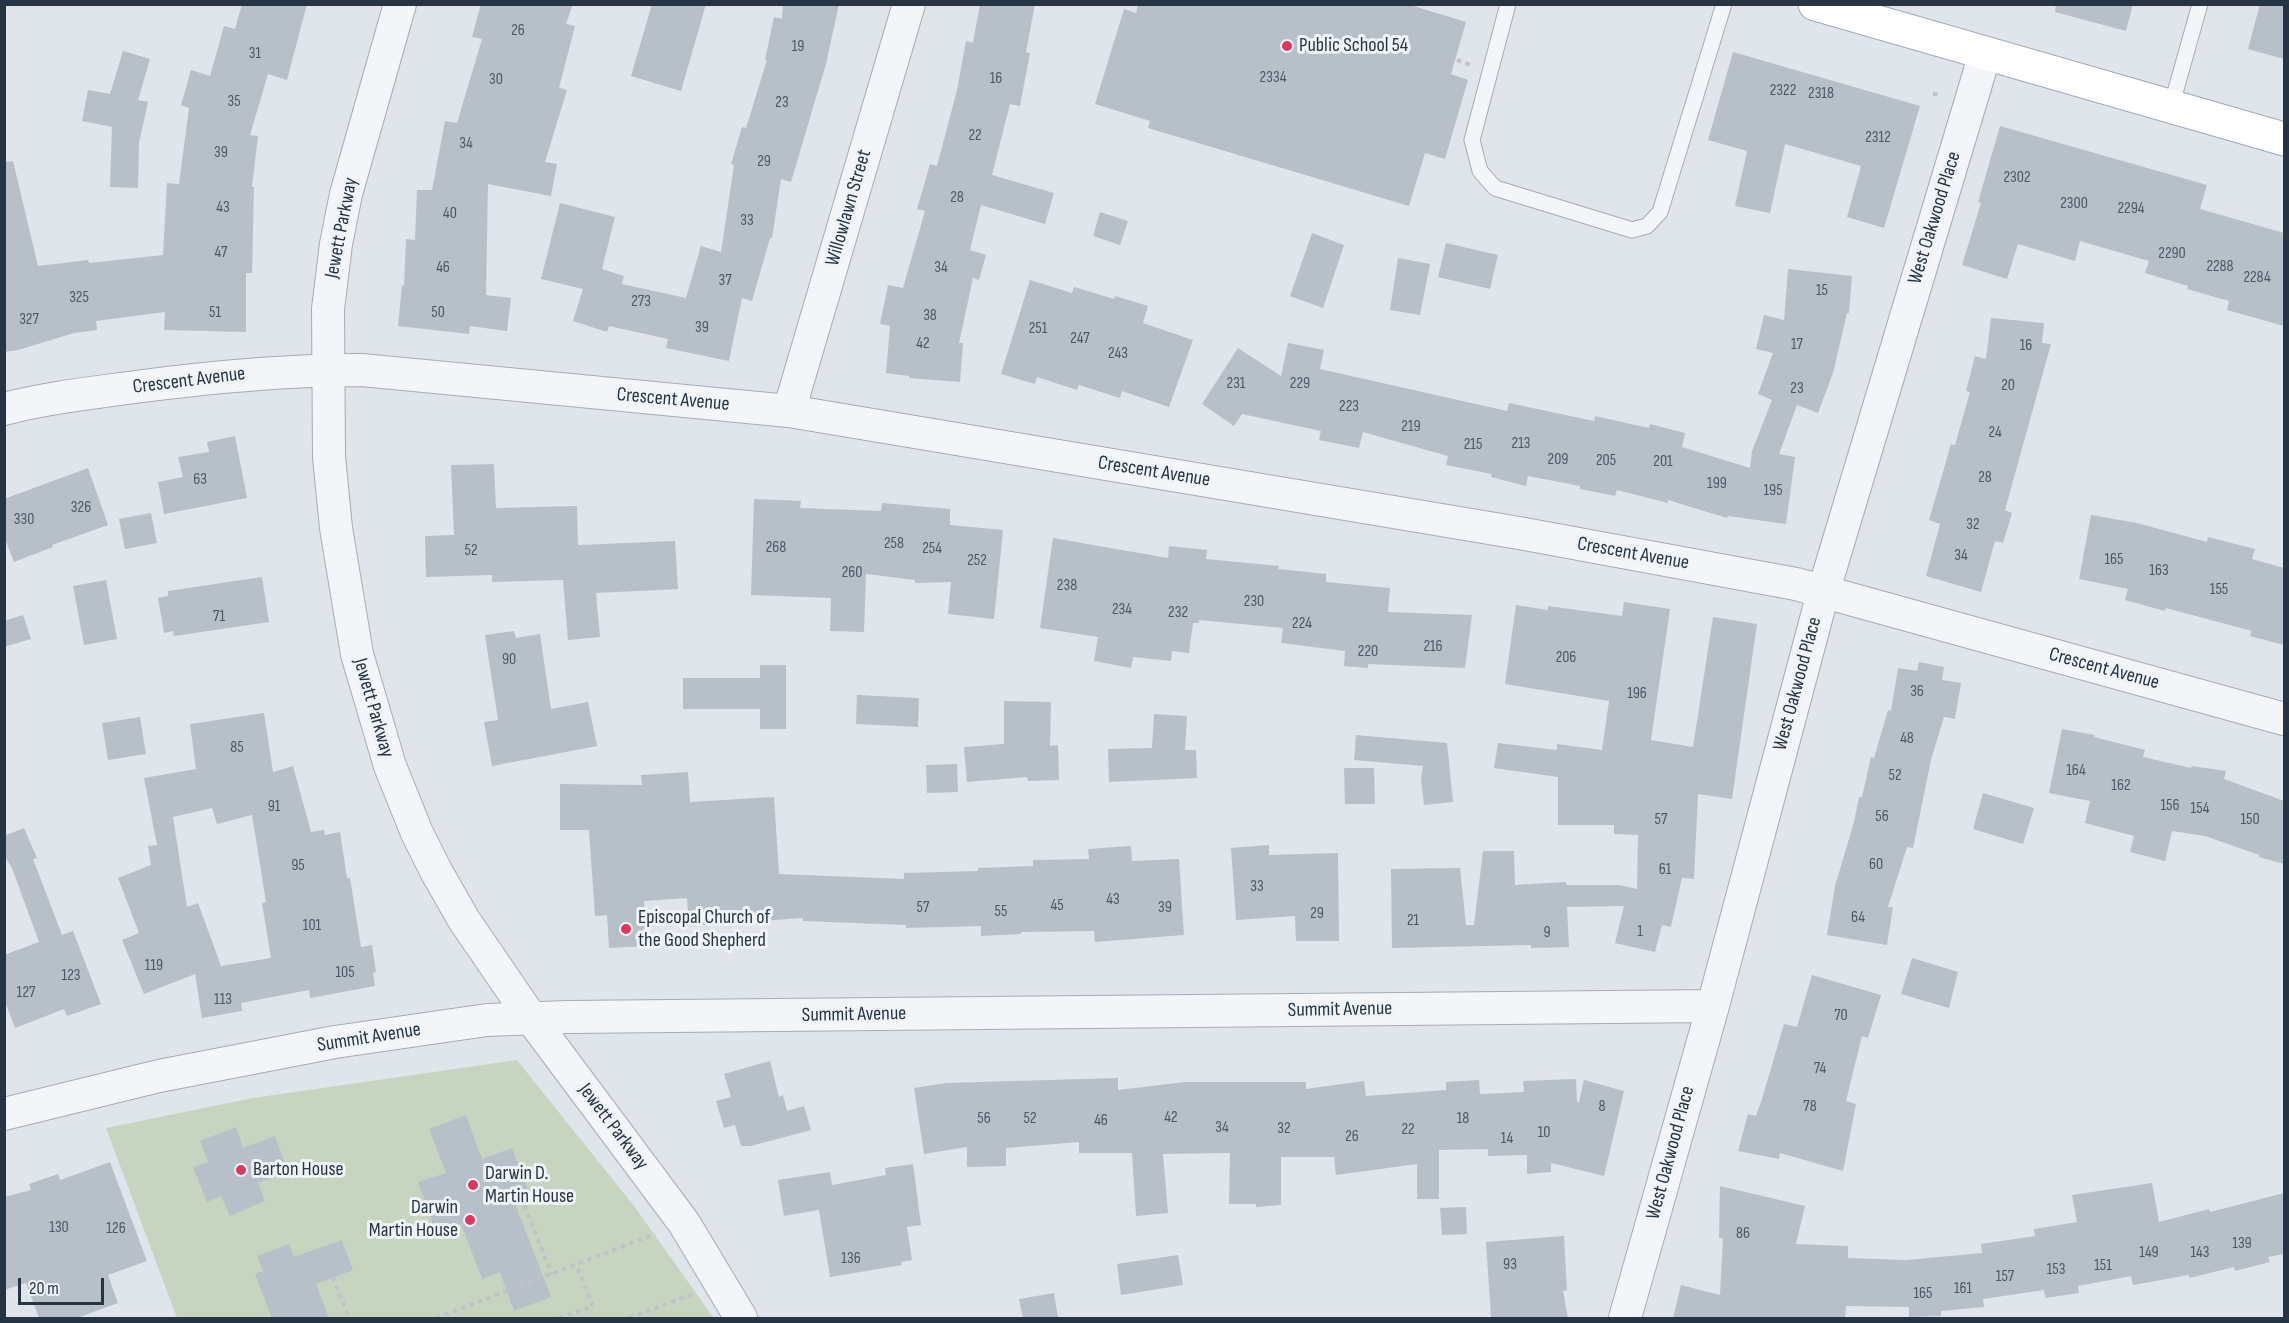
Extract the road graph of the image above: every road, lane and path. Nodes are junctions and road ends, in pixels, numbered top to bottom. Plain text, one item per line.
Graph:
1 (400, 4) edge
2 (909, 4) edge
3 (1508, 4) edge
4 (1724, 4) edge
5 (1815, 4) edge
6 (2200, 4) edge
7 (1852, 10) edge
8 (1984, 54) junction
9 (1457, 60) dead end
10 (1474, 65) dead end
11 (1933, 94) dead end
12 (1940, 95) dead end
13 (2171, 107) junction
14 (2284, 139) edge
15 (329, 370) junction
16 (4, 409) edge
17 (789, 411) junction
18 (1823, 593) junction
19 (2284, 719) edge
20 (1713, 1006) junction
21 (531, 1018) junction
22 (4, 1114) edge
23 (513, 1199) dead end
24 (684, 1223) junction
25 (576, 1264) junction
26 (552, 1274) junction
27 (333, 1277) dead end
28 (721, 1282) junction
29 (349, 1318) edge
30 (436, 1318) edge
31 (559, 1318) edge
32 (629, 1318) edge
33 (741, 1318) edge
34 (1625, 1318) edge

1 - 15 street, Jewett Parkway
2 - 17 street, Willowlawn Street
3 - 4 lane
5 - 7 main road
6 - 13 lane
7 - 8 main road
8 - 13 main road
8 - 18 street, West Oakwood Place
9 - 10 path
11 - 12 path
13 - 14 main road
15 - 16 street, Crescent Avenue
15 - 17 street, Crescent Avenue
15 - 21 street, Jewett Parkway
17 - 18 street, Crescent Avenue
18 - 19 street, Crescent Avenue
18 - 20 street, West Oakwood Place
20 - 21 street, Summit Avenue
20 - 34 street, West Oakwood Place
21 - 22 street, Summit Avenue
21 - 24 street, Jewett Parkway
23 - 26 path
24 - 25 path
24 - 28 street, Jewett Parkway
25 - 26 path
25 - 31 path
26 - 30 path
27 - 29 path
28 - 32 path
28 - 33 street, Jewett Parkway

